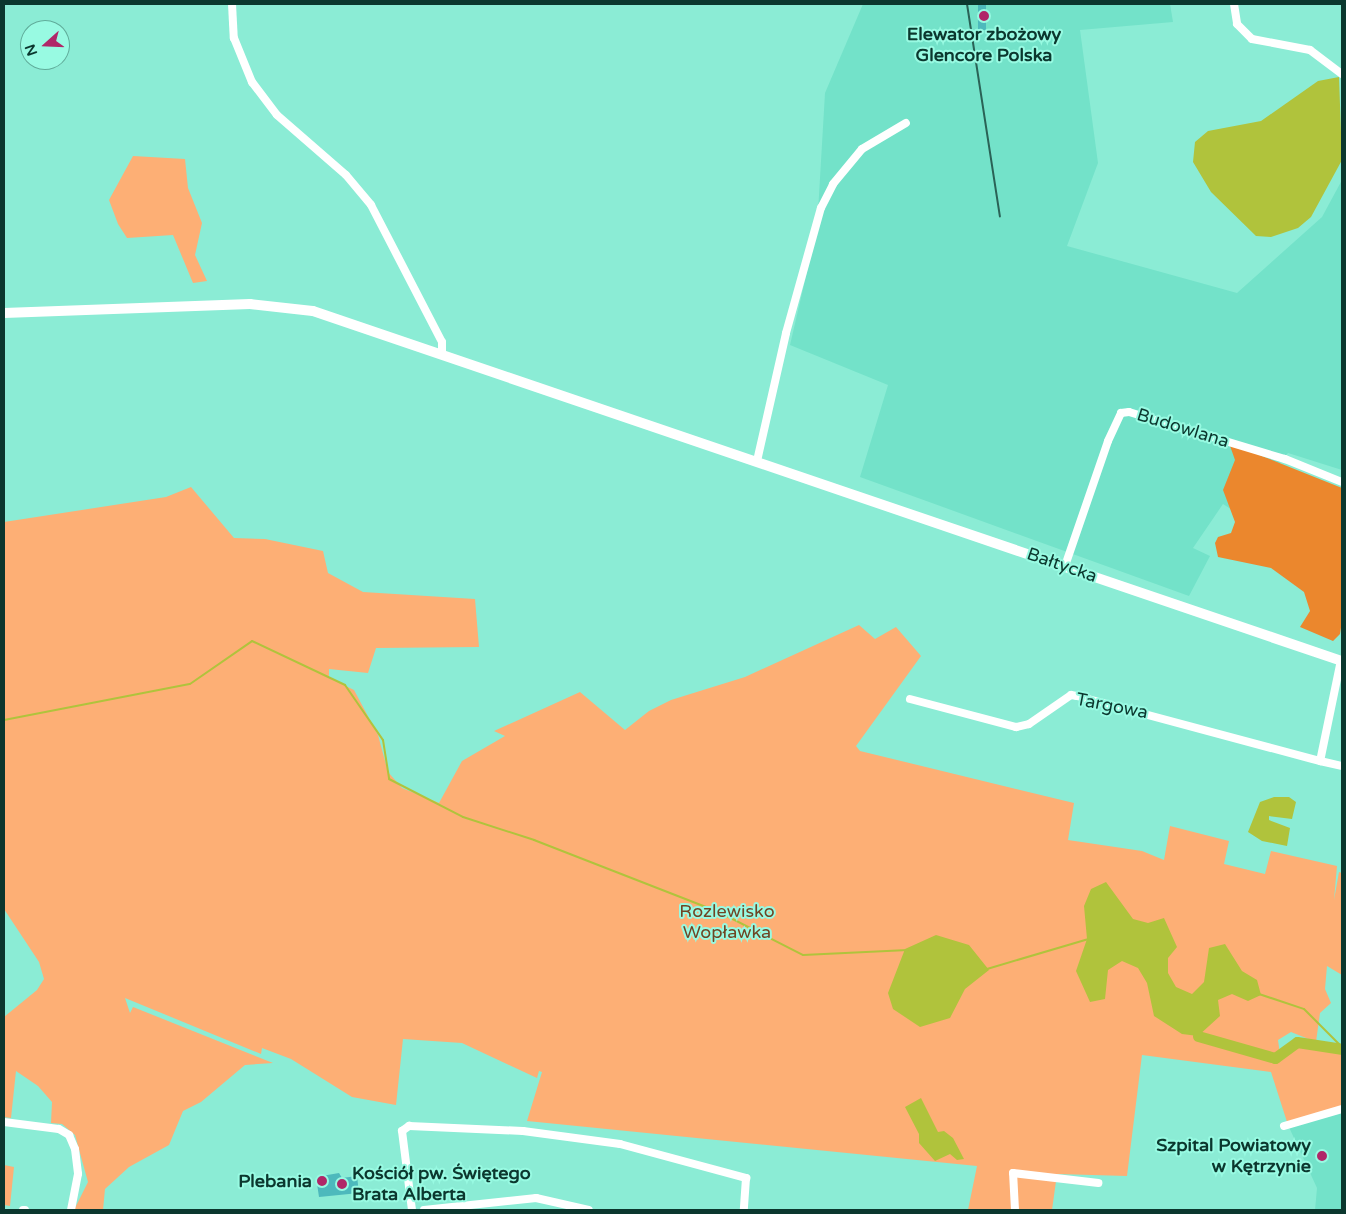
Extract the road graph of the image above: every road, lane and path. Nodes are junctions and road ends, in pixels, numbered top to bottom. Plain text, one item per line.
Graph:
1 (232, 4) edge
2 (1234, 4) edge
3 (1342, 74) edge
4 (906, 123) dead end
5 (4, 313) edge
6 (442, 354) junction
7 (757, 462) junction
8 (1342, 482) edge
9 (1065, 566) junction
10 (1342, 661) edge
11 (910, 699) dead end
12 (1320, 761) junction
13 (1342, 766) edge
14 (1342, 1109) edge
15 (4, 1122) edge
16 (1284, 1126) dead end
17 (1098, 1183) dead end
18 (70, 1210) edge
19 (412, 1210) edge
20 (424, 1210) edge
21 (589, 1210) edge
22 (744, 1210) edge
23 (1015, 1210) edge

1 - 6 street
2 - 3 street
4 - 7 street
5 - 6 main road, Bałtycka
6 - 7 main road, Bałtycka
7 - 9 main road, Bałtycka
8 - 9 street, Budowlana
9 - 10 main road, Bałtycka
10 - 12 street
11 - 12 street, Targowa
12 - 13 street, Targowa
14 - 16 street
15 - 18 street
17 - 23 street
19 - 22 street
20 - 21 street

